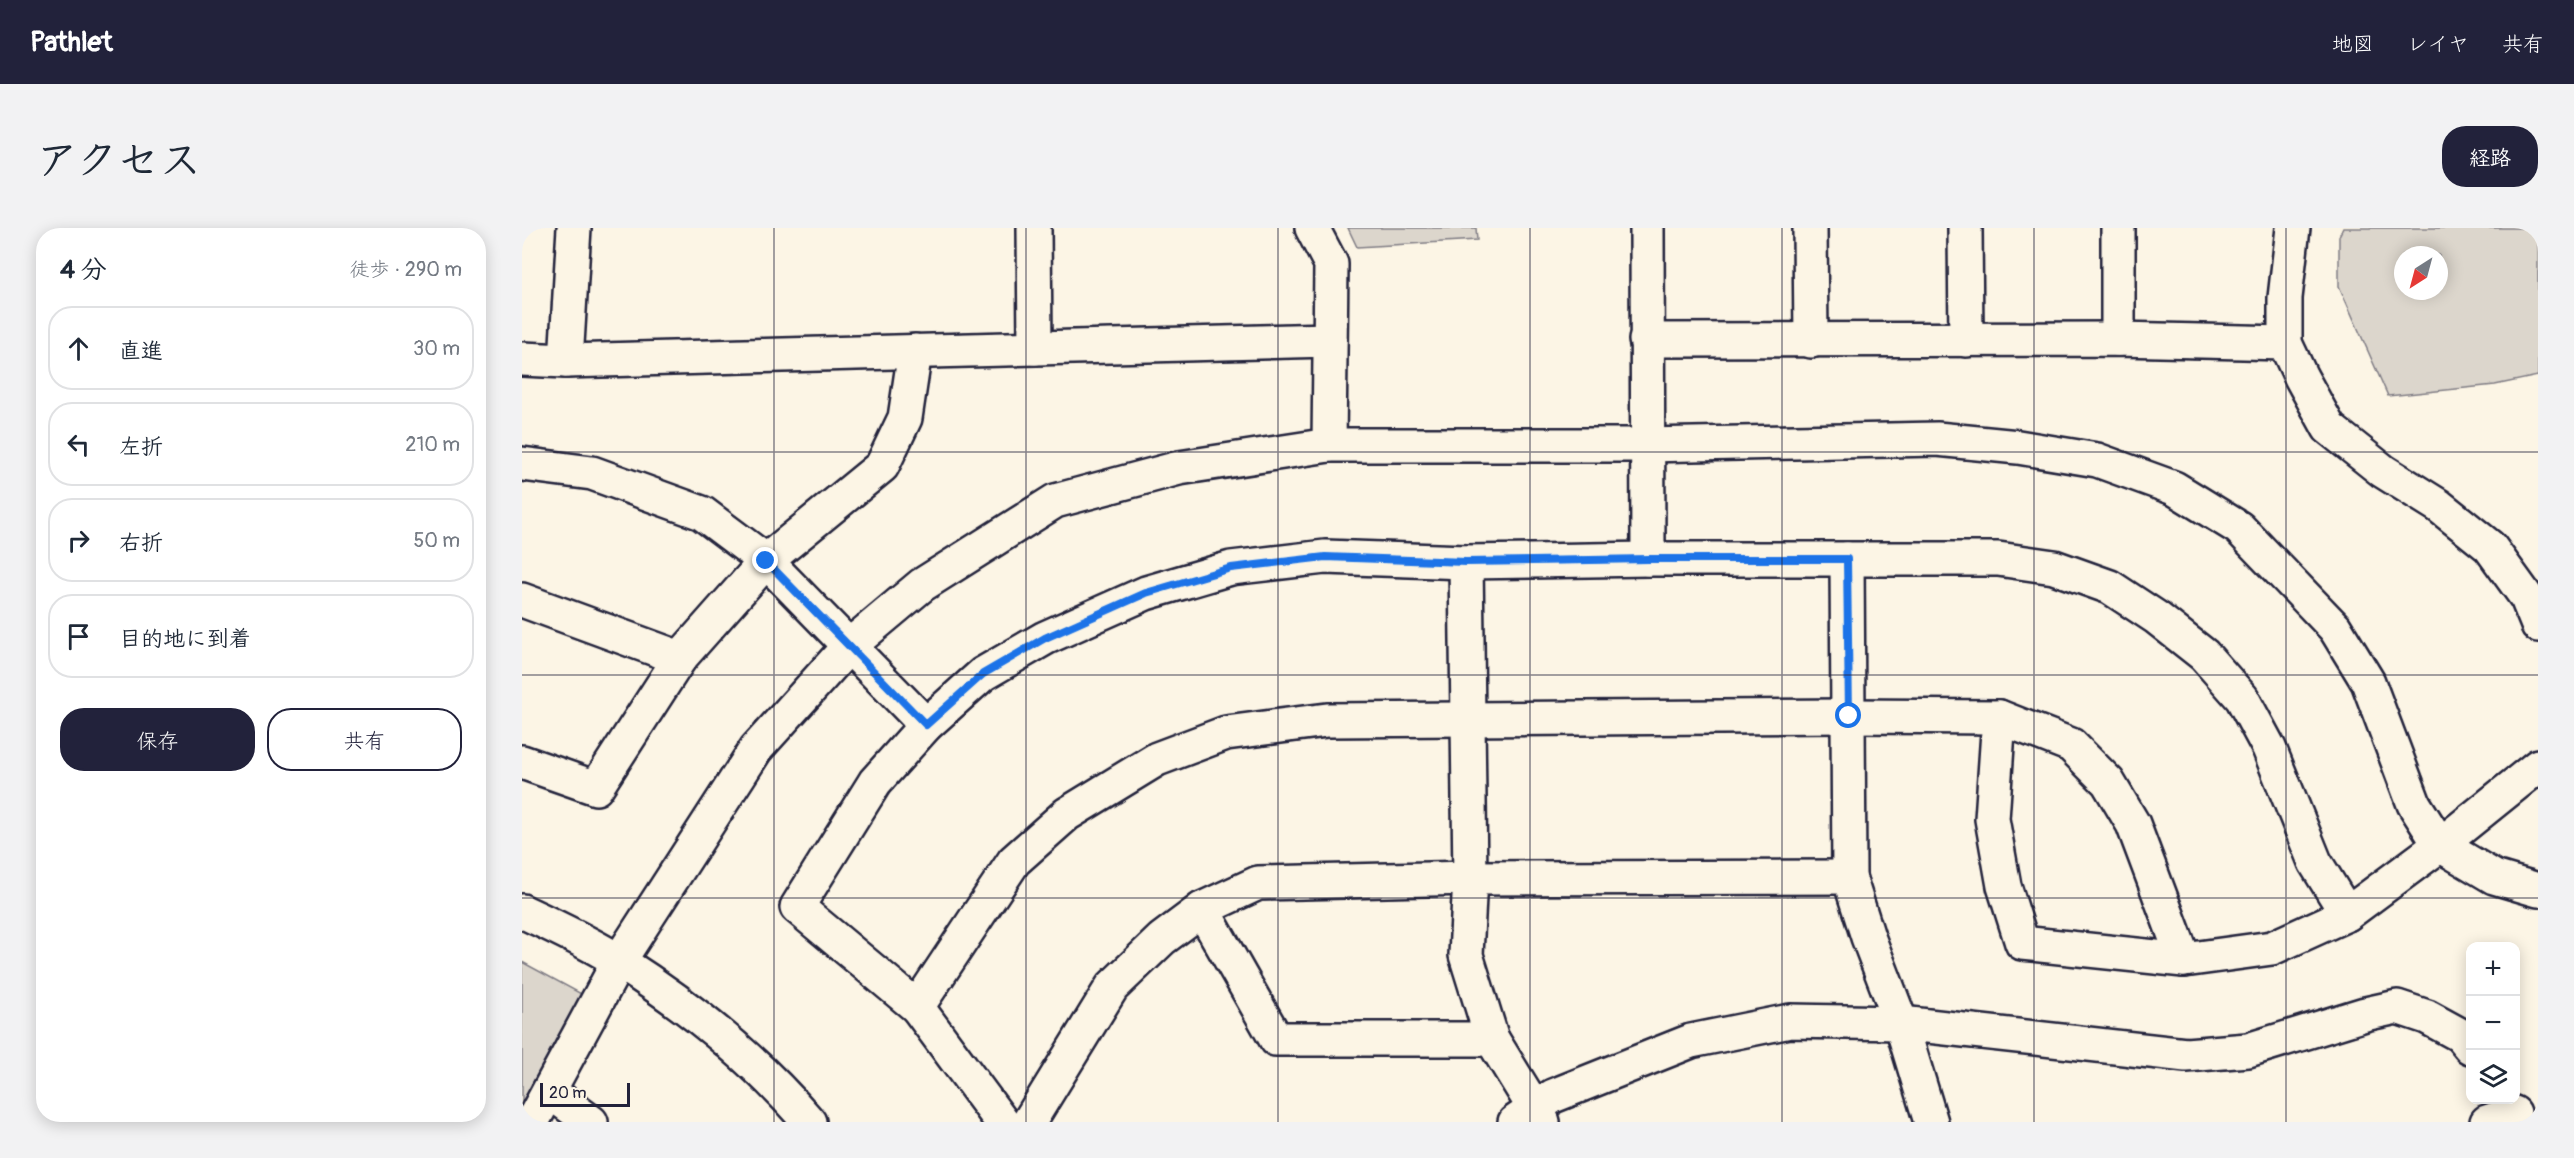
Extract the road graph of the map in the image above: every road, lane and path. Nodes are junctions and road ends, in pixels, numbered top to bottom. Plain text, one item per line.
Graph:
1 (574, 228) edge
2 (1034, 228) edge
3 (1312, 228) edge
4 (1647, 228) edge
5 (1810, 228) edge
6 (1965, 228) edge
7 (2118, 228) edge
8 (2293, 228) edge
9 (2118, 339) junction
10 (1330, 340) junction
11 (1646, 340) junction
12 (1966, 340) junction
13 (1811, 341) junction
14 (2285, 343) junction
15 (1035, 348) junction
16 (915, 351) junction
17 (522, 359) edge
18 (566, 361) junction
19 (1329, 445) junction
20 (1646, 445) junction
21 (522, 464) edge
22 (1648, 559) junction
23 (1847, 559) junction
24 (766, 561) junction
25 (1466, 562) junction
26 (522, 600) edge
27 (2538, 625) edge
28 (848, 647) junction
29 (680, 658) junction
30 (1849, 716) junction
31 (1999, 717) junction
32 (1468, 720) junction
33 (926, 725) junction
34 (522, 762) edge
35 (2538, 766) edge
36 (2440, 845) junction
37 (1849, 877) junction
38 (1470, 878) junction
39 (2538, 890) edge
40 (1202, 909) junction
41 (522, 911) edge
42 (2347, 914) junction
43 (2184, 960) junction
44 (619, 961) junction
45 (917, 1007) junction
46 (1901, 1023) junction
47 (1492, 1039) junction
48 (2466, 1042) edge
49 (550, 1092) junction
50 (1531, 1117) edge
51 (532, 1122) edge
52 (591, 1122) edge
53 (809, 1122) edge
54 (1002, 1122) edge
55 (1029, 1122) edge
56 (1931, 1122) edge

1 - 18 street
2 - 15 street
3 - 10 street
4 - 11 street
5 - 13 street
6 - 12 street
7 - 9 street
8 - 14 street
9 - 12 street
9 - 14 street
10 - 15 street
10 - 19 street
11 - 13 street
11 - 20 street
12 - 13 street
14 - 27 street
15 - 16 street
16 - 18 street
16 - 24 street
17 - 18 street
19 - 20 street
19 - 28 street
20 - 22 street
20 - 36 street
21 - 24 street
22 - 23 street
22 - 25 street
23 - 30 street
23 - 42 street
24 - 28 street
24 - 29 street
25 - 32 street
25 - 33 street
26 - 29 street
28 - 33 street
28 - 44 street
29 - 34 street
30 - 31 street
30 - 32 street
30 - 37 street
31 - 43 street
31 - 43 street
32 - 38 street
32 - 45 street
33 - 45 street
35 - 36 street
36 - 39 street
36 - 42 street
37 - 38 street
37 - 46 street
38 - 40 street
38 - 47 street
40 - 47 street
40 - 55 street
41 - 44 street
42 - 43 street
44 - 49 street
44 - 53 street
45 - 54 street
46 - 48 street
46 - 50 street
46 - 56 street
47 - 50 street
49 - 51 street
49 - 52 street

